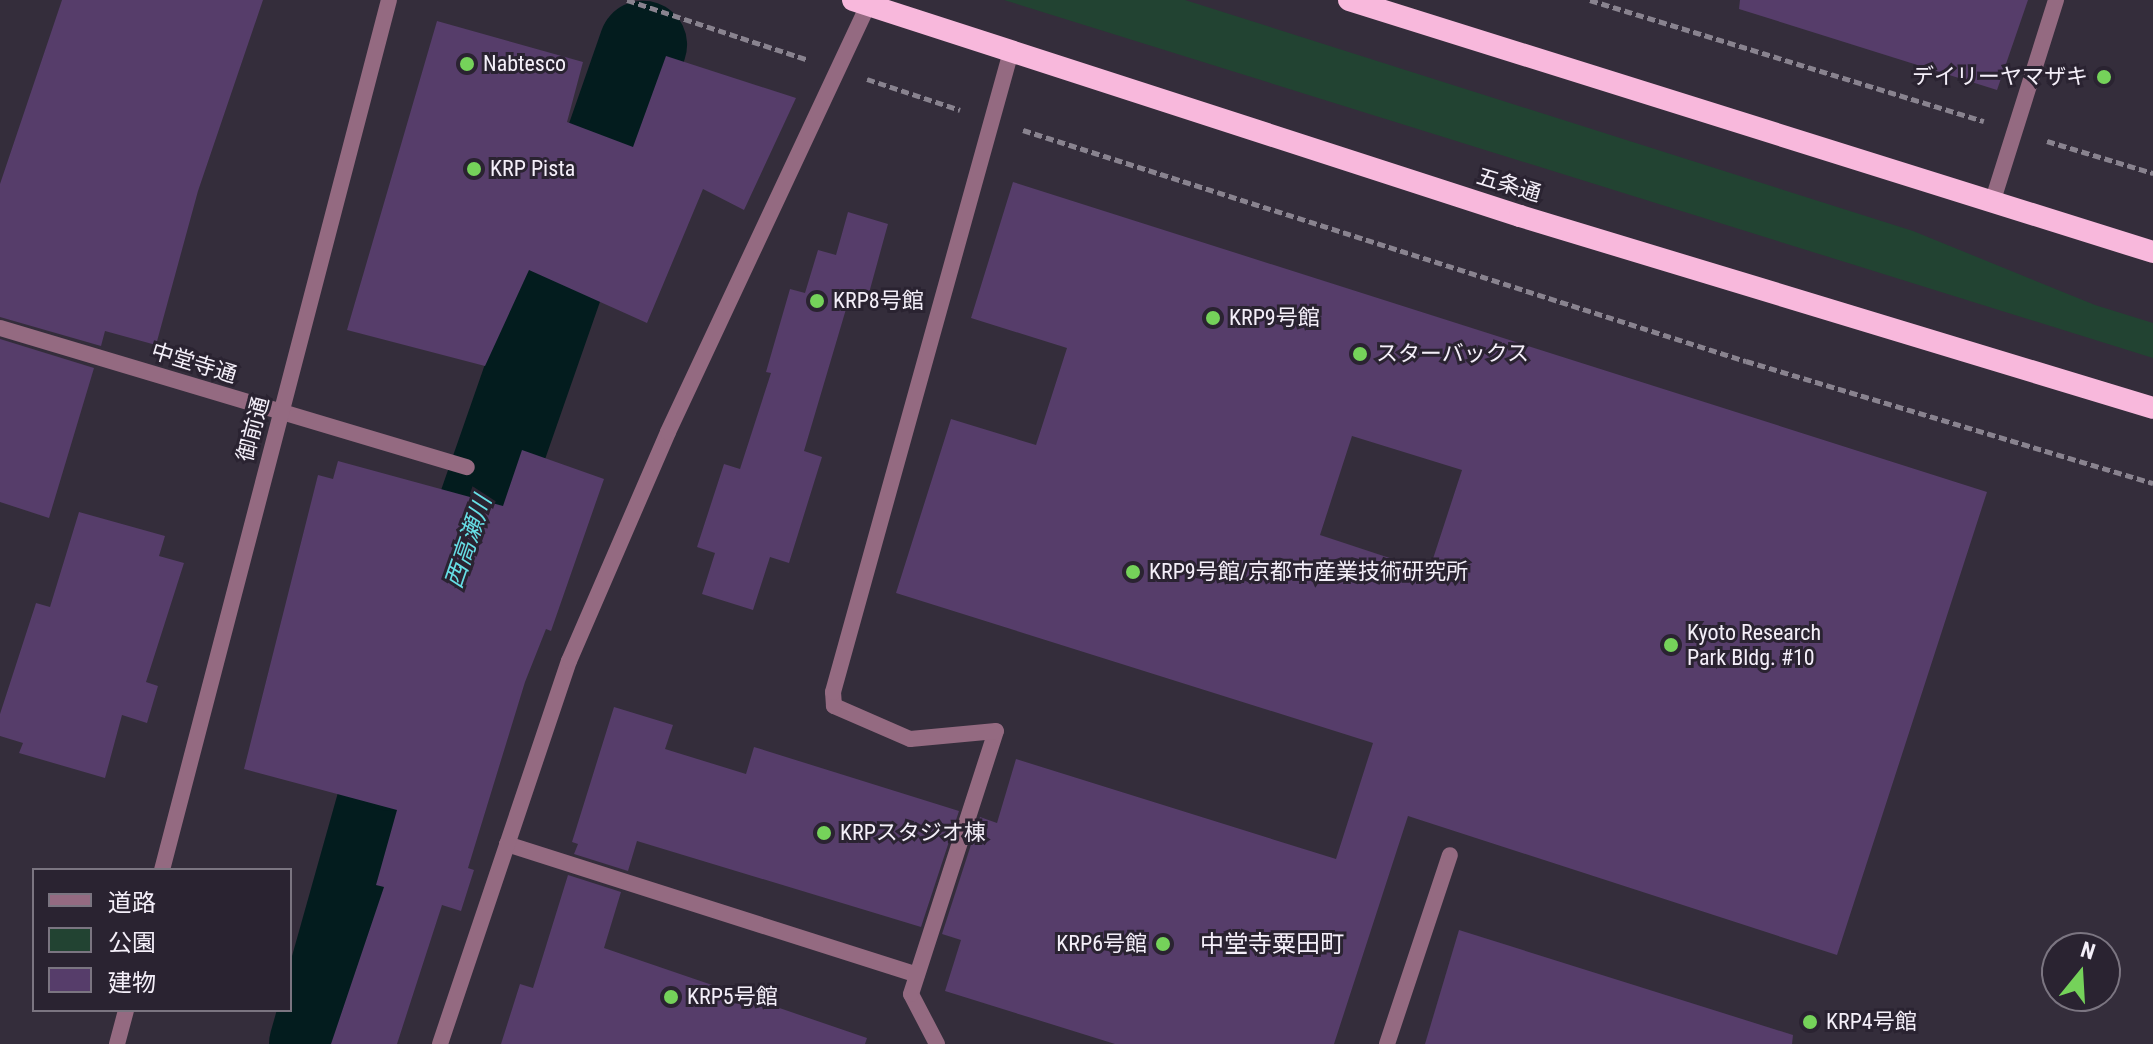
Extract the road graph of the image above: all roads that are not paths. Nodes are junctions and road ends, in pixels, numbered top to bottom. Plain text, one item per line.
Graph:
1 (389, 0) edge
2 (1349, 0) edge
3 (2056, 0) edge
4 (861, 2) edge
5 (1010, 55) junction
6 (1992, 203) junction
7 (2153, 252) edge
8 (0, 328) edge
9 (2153, 408) edge
10 (280, 412) junction
11 (467, 467) dead end
12 (507, 844) junction
13 (1450, 855) dead end
14 (163, 868) edge
15 (917, 975) junction
16 (125, 1012) edge
17 (117, 1044) edge
18 (440, 1044) edge
19 (937, 1044) edge
20 (1387, 1044) edge

1 - 10 street, 御前通
2 - 6 highway
3 - 6 street
4 - 5 highway, 五条通
4 - 12 street
5 - 9 highway, 五条通
5 - 15 street
6 - 7 highway
8 - 10 street, 中堂寺通
10 - 11 street, 中堂寺通
10 - 14 street, 御前通
12 - 15 street
12 - 18 street
13 - 20 street
15 - 19 street
16 - 17 street

